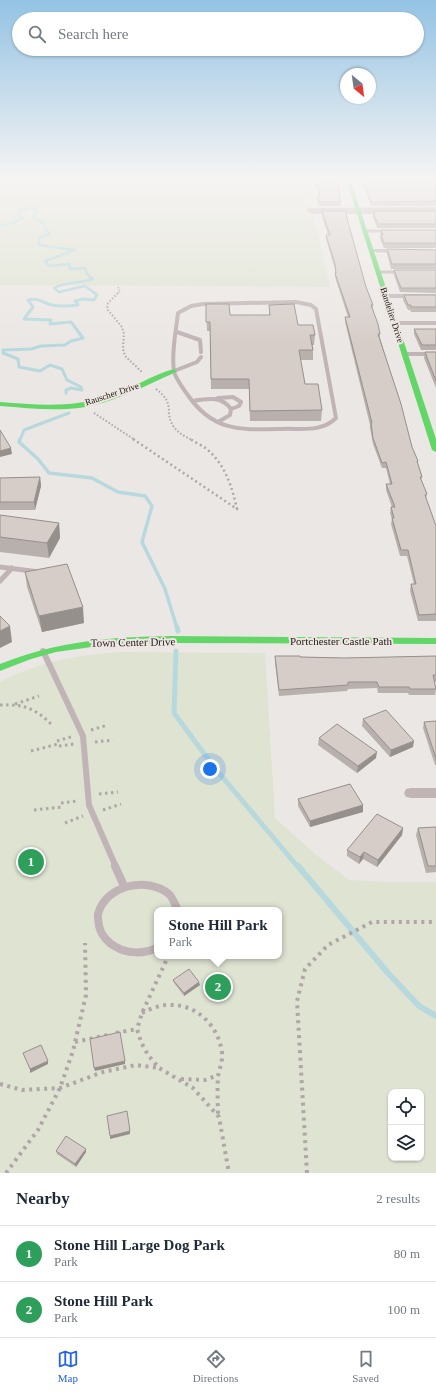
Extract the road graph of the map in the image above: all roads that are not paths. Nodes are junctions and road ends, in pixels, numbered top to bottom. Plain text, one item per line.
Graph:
1 (366, 234) edge
2 (371, 251) junction
3 (405, 251) edge
4 (378, 272) junction
5 (407, 272) edge
6 (386, 296) junction
7 (436, 296) edge
8 (395, 323) junction
9 (436, 323) edge
10 (177, 332) junction
11 (201, 352) dead end
12 (405, 354) junction
13 (436, 354) edge
14 (201, 357) dead end
15 (174, 371) junction
16 (218, 398) junction
17 (192, 401) junction
18 (0, 404) edge
19 (232, 409) junction
20 (218, 422) junction
21 (433, 432) edge
22 (436, 450) edge
23 (0, 567) edge
24 (12, 568) junction
25 (48, 573) edge
26 (0, 581) edge
27 (245, 641) joint
28 (436, 641) edge
29 (43, 651) junction
30 (0, 668) edge
31 (411, 793) dead end
32 (436, 793) edge
33 (124, 886) junction
34 (177, 907) edge
35 (154, 949) edge

1 - 2 street, Bandelier Drive
2 - 3 street
2 - 4 street, Bandelier Drive
4 - 5 lane
4 - 6 street, Bandelier Drive
6 - 7 street
6 - 8 street, Bandelier Drive
8 - 9 lane
8 - 12 street, Bandelier Drive
10 - 11 lane
10 - 15 lane
10 - 20 lane
12 - 13 street
12 - 21 street, Bandelier Drive
14 - 15 lane
15 - 17 lane
15 - 18 street, Rauscher Drive
16 - 17 lane
16 - 19 lane
16 - 19 lane
17 - 20 lane
19 - 20 lane
21 - 22 street, Bandelier Drive
23 - 24 lane
24 - 25 lane
24 - 26 lane
27 - 28 street, Portchester Castle Path
27 - 29 street, Town Center Drive
29 - 30 street, Town Center Drive
29 - 33 lane
31 - 32 street
33 - 34 lane
33 - 35 lane

